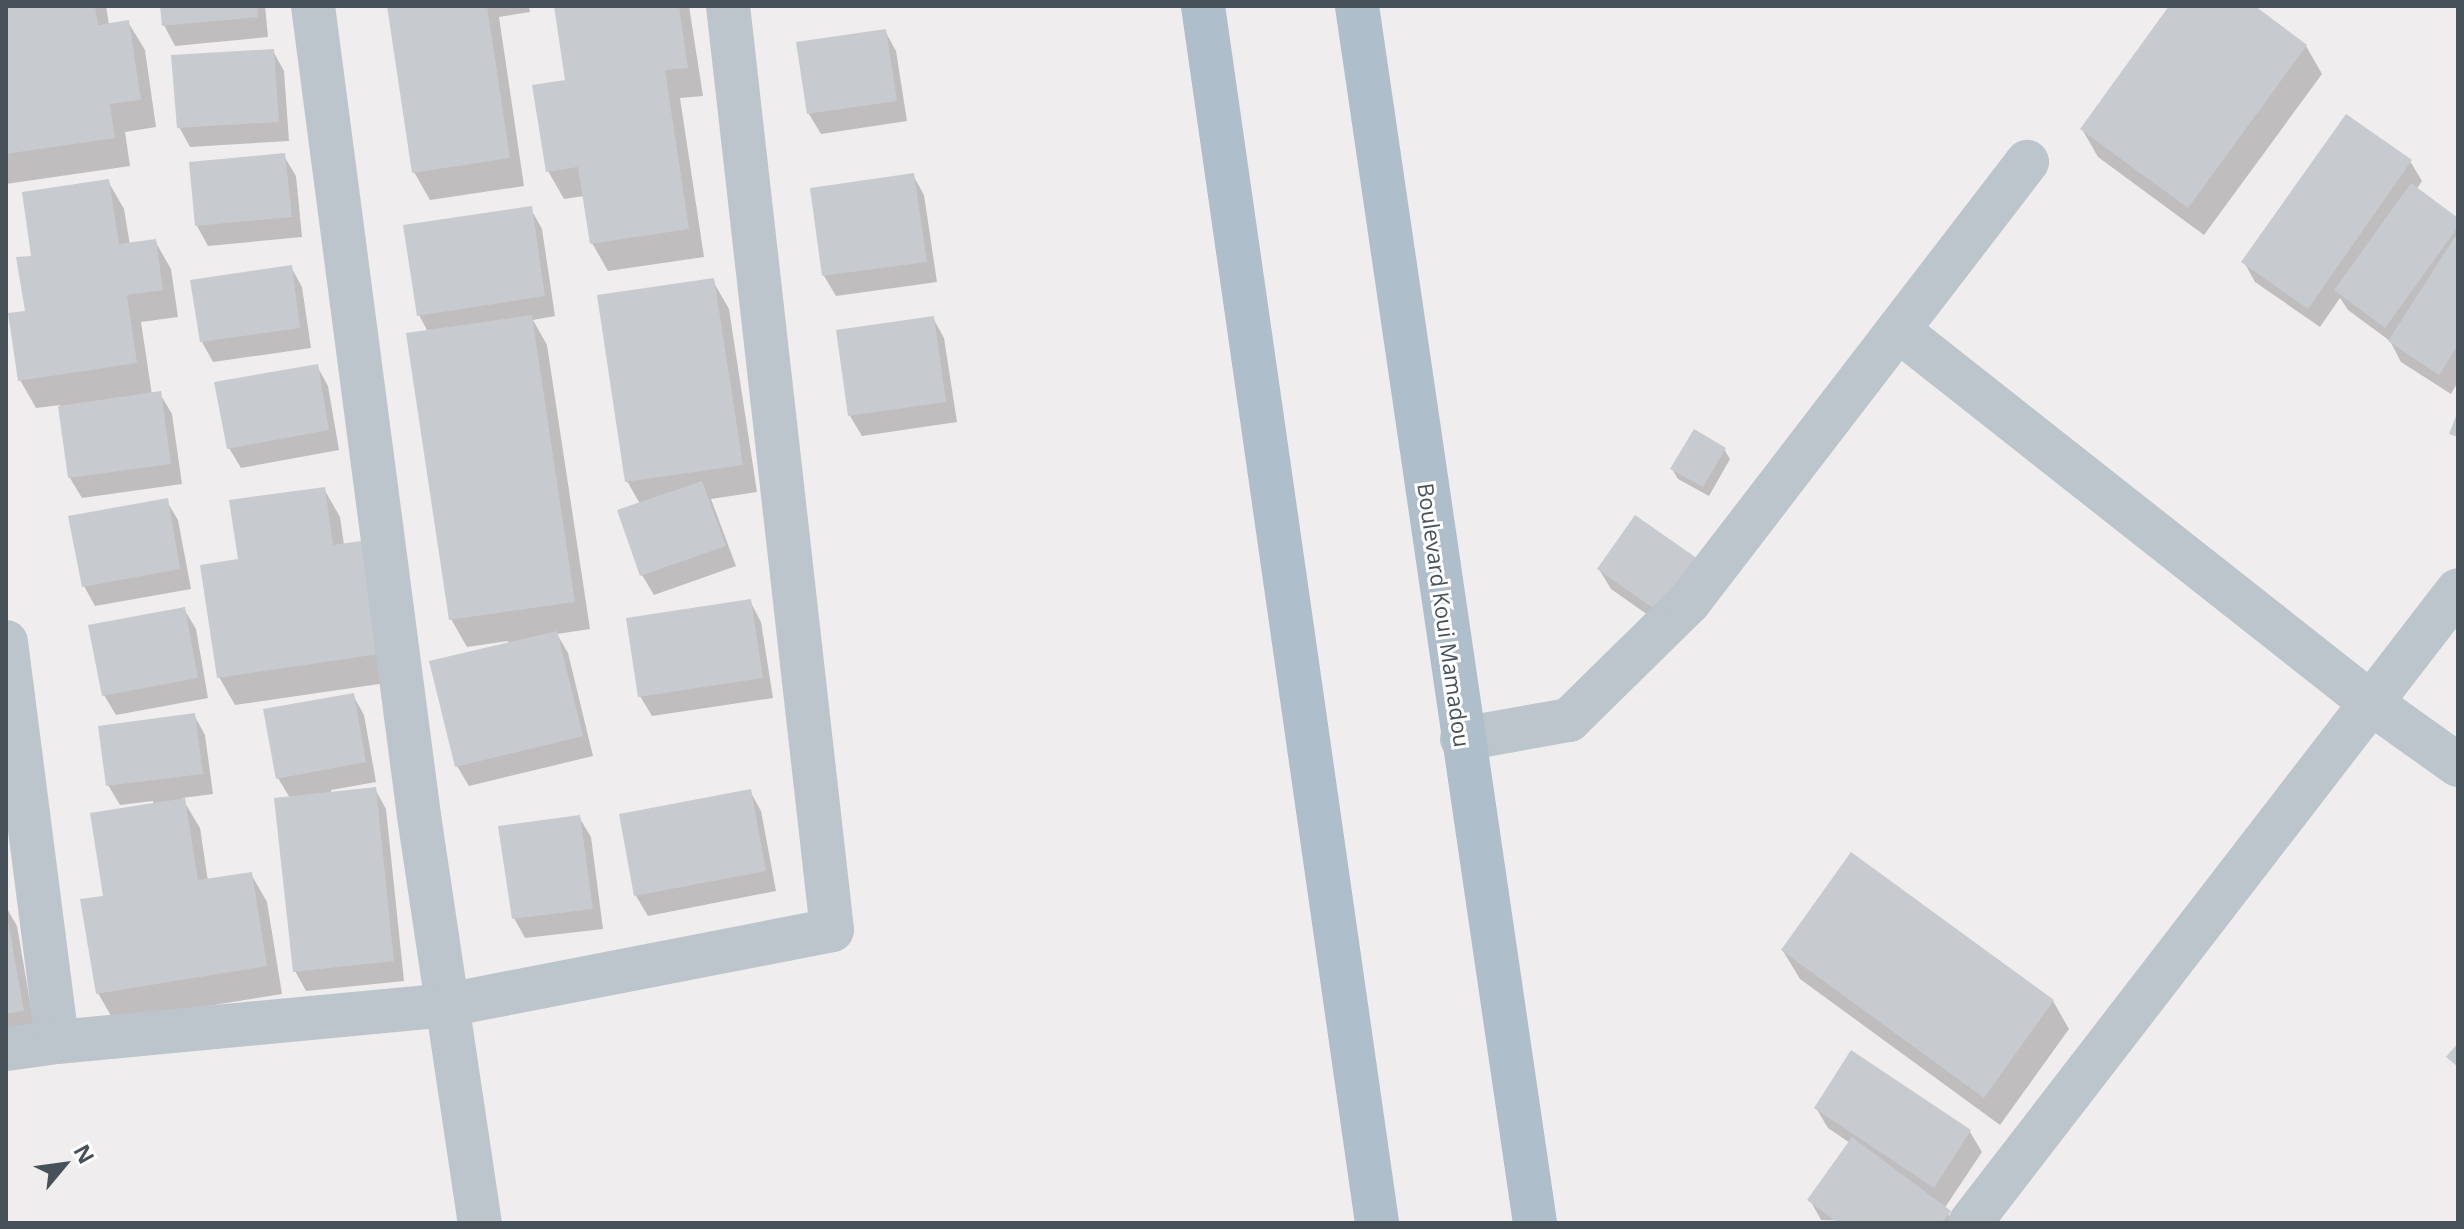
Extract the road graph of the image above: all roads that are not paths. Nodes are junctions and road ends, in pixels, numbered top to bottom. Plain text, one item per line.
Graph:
1 (313, 6) edge
2 (728, 6) edge
3 (1203, 6) edge
4 (1357, 6) edge
5 (2027, 162) dead end
6 (1898, 330) junction
7 (2458, 590) edge
8 (7, 657) edge
9 (2371, 703) junction
10 (1462, 739) junction
11 (2458, 765) edge
12 (447, 1005) junction
13 (57, 1042) junction
14 (6, 1049) edge
15 (480, 1223) edge
16 (1377, 1223) edge
17 (1535, 1223) edge
18 (1970, 1223) edge

1 - 12 street
2 - 12 street
3 - 16 main road
4 - 10 main road, Boulevard Koui Mamadou
5 - 6 street
6 - 9 street
6 - 10 street
7 - 9 street
8 - 13 street
9 - 11 street
9 - 18 street
10 - 17 main road, Boulevard Koui Mamadou
12 - 13 street
12 - 15 street
13 - 14 street

